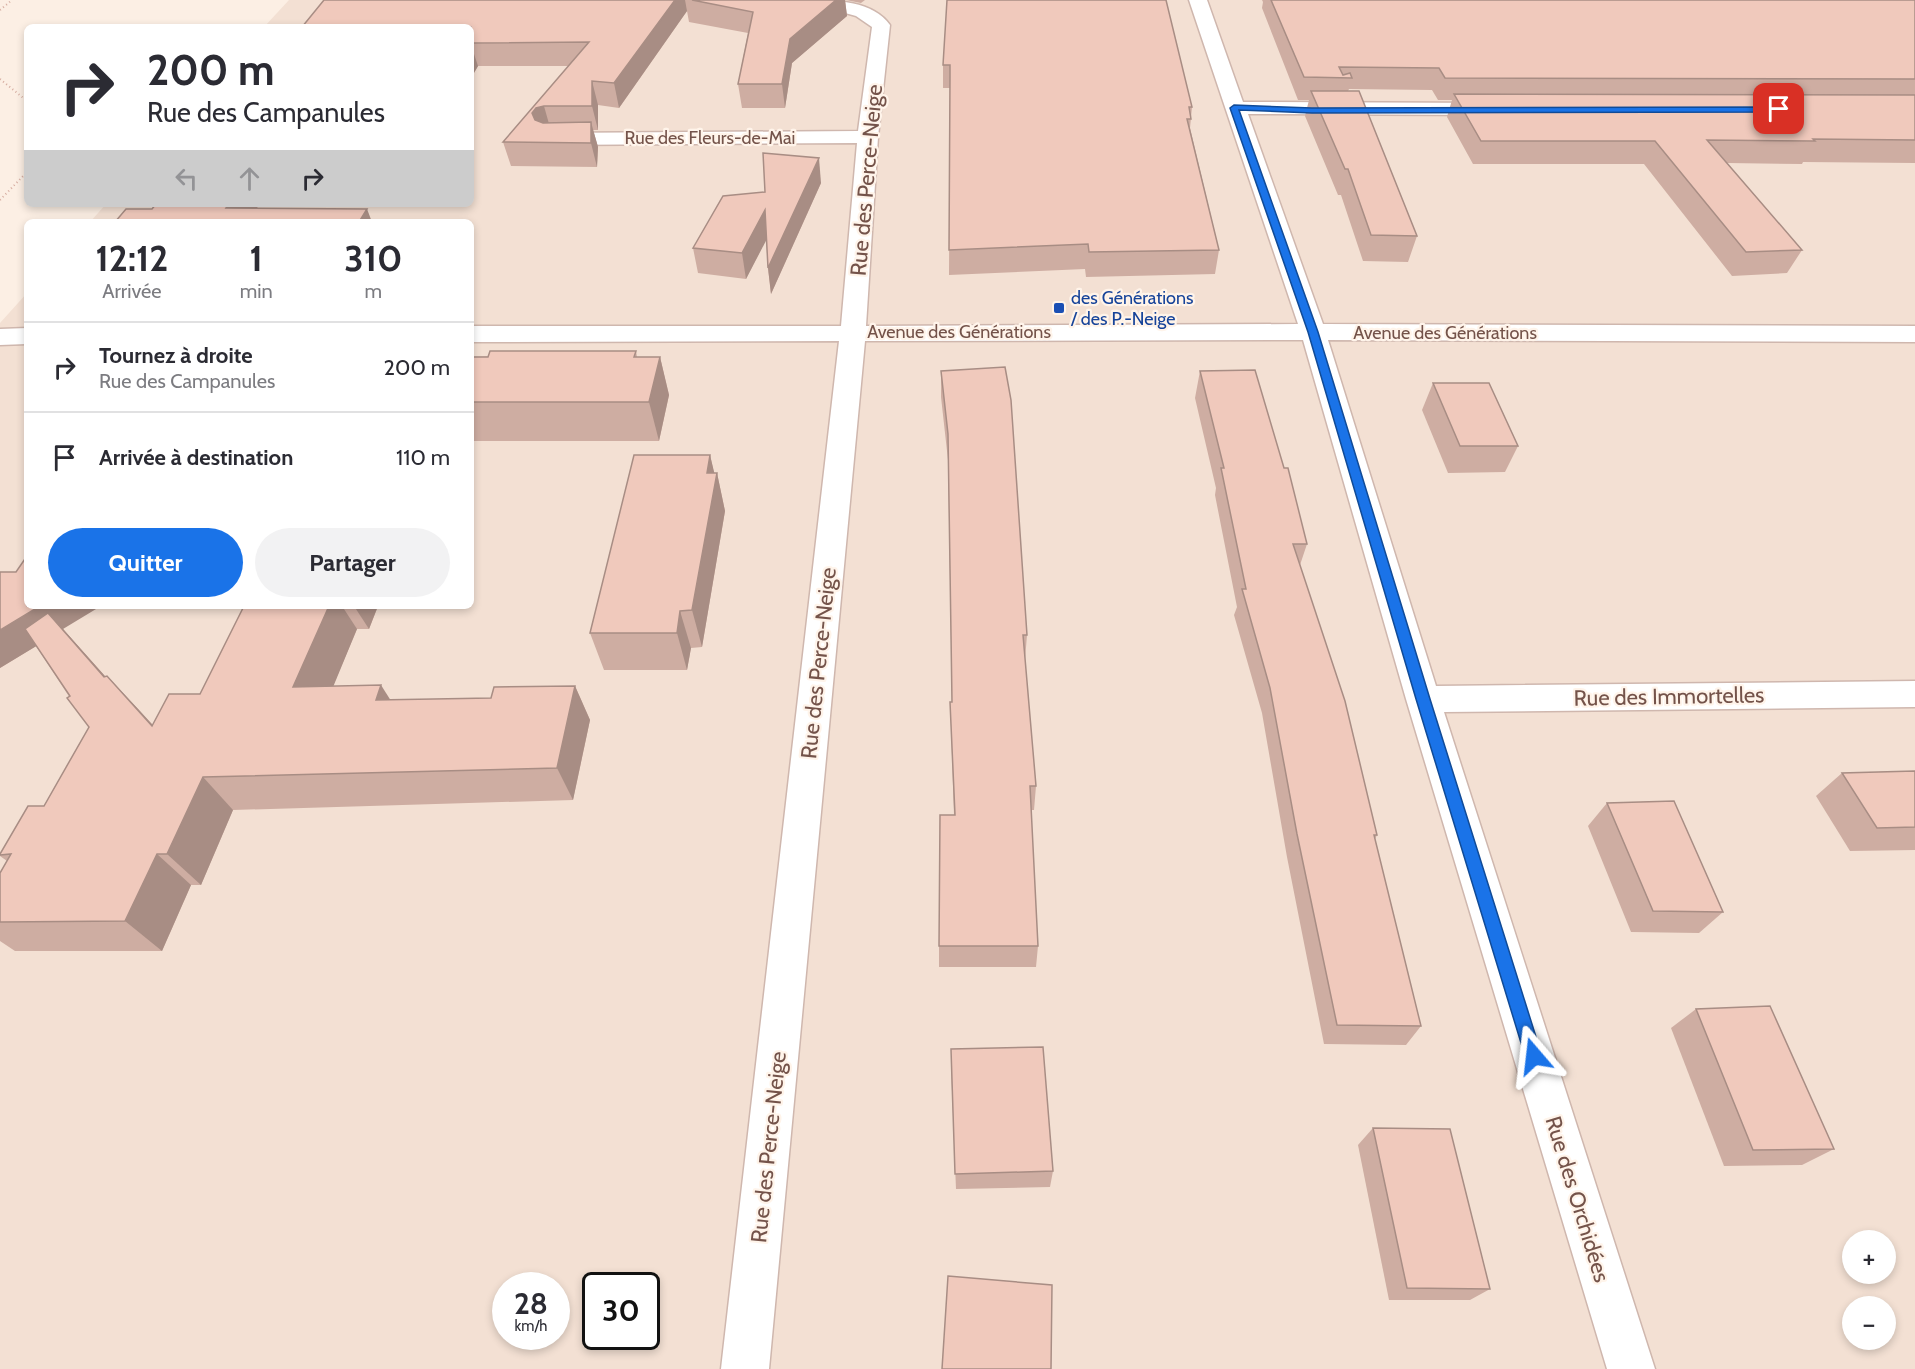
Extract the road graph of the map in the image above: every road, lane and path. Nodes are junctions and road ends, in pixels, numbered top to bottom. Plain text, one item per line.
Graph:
1 (12, 0) edge
2 (819, 0) edge
3 (1198, 0) edge
4 (0, 10) edge
5 (0, 79) edge
6 (24, 99) edge
7 (1234, 108) junction
8 (1512, 109) edge
9 (868, 137) junction
10 (551, 138) edge
11 (24, 175) edge
12 (0, 200) edge
13 (852, 332) junction
14 (1313, 332) junction
15 (474, 334) edge
16 (1915, 334) edge
17 (24, 336) edge
18 (0, 337) edge
19 (1915, 694) edge
20 (1423, 699) junction
21 (745, 1369) edge
22 (1631, 1369) edge

1 - 4 path
2 - 9 street, Rue des Perce-Neige
3 - 7 street, Rue des Orchidées
5 - 6 path
7 - 8 street
7 - 14 street, Rue des Orchidées
9 - 10 street, Rue des Fleurs-de-Mai
9 - 13 street, Rue des Perce-Neige
11 - 12 path
13 - 14 street, Avenue des Générations
13 - 15 street, Avenue des Générations
13 - 21 street, Rue des Perce-Neige
14 - 16 street, Avenue des Générations
14 - 20 street, Rue des Orchidées
17 - 18 street
19 - 20 street, Rue des Immortelles
20 - 22 street, Rue des Orchidées

